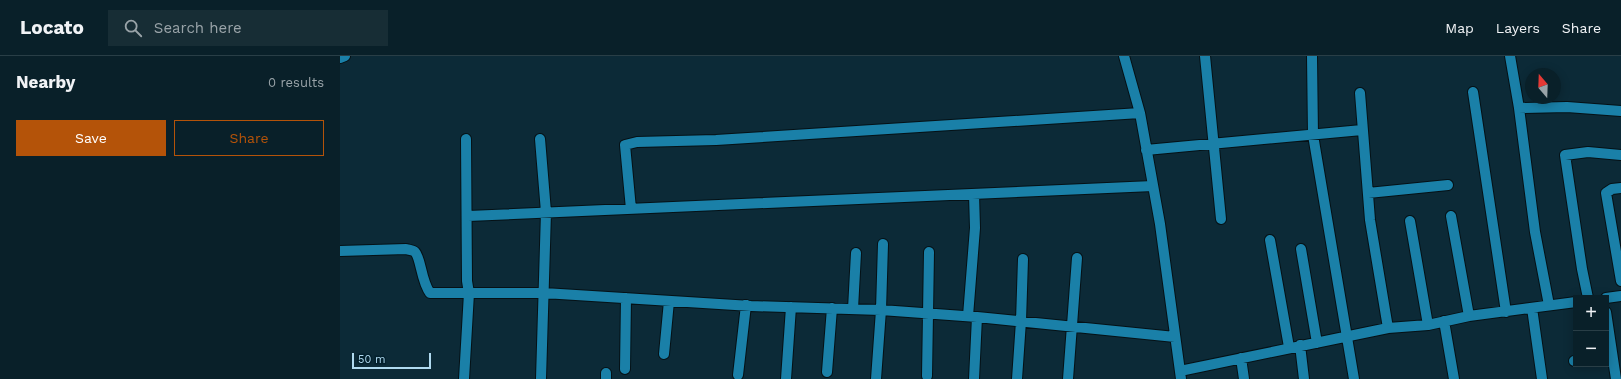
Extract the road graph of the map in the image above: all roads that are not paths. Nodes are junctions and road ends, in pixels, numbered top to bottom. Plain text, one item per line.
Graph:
1 (345, 56) edge
2 (1124, 56) edge
3 (1205, 56) edge
4 (1312, 56) edge
5 (1510, 56) edge
6 (340, 58) edge
7 (1473, 92) dead end
8 (1360, 93) dead end
9 (1519, 108) junction
10 (1621, 111) edge
11 (1140, 113) junction
12 (1362, 130) junction
13 (1313, 135) junction
14 (466, 139) dead end
15 (540, 139) dead end
16 (1214, 144) junction
17 (1146, 150) junction
18 (1621, 155) edge
19 (1448, 185) dead end
20 (1153, 186) junction
21 (1621, 188) edge
22 (1368, 193) junction
23 (974, 194) junction
24 (631, 209) junction
25 (546, 212) junction
26 (468, 216) junction
27 (1452, 216) dead end
28 (1221, 219) dead end
29 (1410, 221) dead end
30 (1270, 240) dead end
31 (883, 244) dead end
32 (1618, 244) edge
33 (1301, 249) dead end
34 (340, 251) edge
35 (929, 252) dead end
36 (856, 253) dead end
37 (1077, 258) dead end
38 (1023, 259) dead end
39 (1621, 281) edge
40 (469, 293) junction
41 (544, 294) junction
42 (1587, 295) edge
43 (1621, 296) edge
44 (626, 298) junction
45 (1609, 298) edge
46 (668, 301) junction
47 (1573, 302) edge
48 (746, 305) junction
49 (1549, 305) junction
50 (791, 307) junction
51 (832, 308) junction
52 (1532, 308) junction
53 (853, 309) junction
54 (881, 310) junction
55 (1506, 312) junction
56 (928, 313) junction
57 (973, 316) junction
58 (1469, 316) junction
59 (1444, 321) junction
60 (1021, 322) junction
61 (1428, 325) junction
62 (1072, 327) junction
63 (1388, 328) junction
64 (1175, 338) junction
65 (1346, 338) junction
66 (1317, 342) junction
67 (1300, 345) junction
68 (1289, 347) junction
69 (664, 354) dead end
70 (1609, 356) edge
71 (1241, 358) junction
72 (625, 369) dead end
73 (827, 372) dead end
74 (738, 375) dead end
75 (1180, 375) edge
76 (927, 376) dead end
77 (464, 379) edge
78 (541, 379) edge
79 (786, 379) edge
80 (876, 379) edge
81 (974, 379) edge
82 (1017, 379) edge
83 (1068, 379) edge
84 (1244, 379) edge
85 (1304, 379) edge
86 (1354, 379) edge
87 (1454, 379) edge
88 (1542, 379) edge
89 (1616, 379) edge

1 - 6 street
2 - 11 street
3 - 16 street
4 - 13 street
5 - 9 street
7 - 55 street
8 - 12 street
9 - 10 street
9 - 49 street
11 - 17 street
11 - 24 street
12 - 13 street
12 - 22 street
13 - 16 street
13 - 65 street
14 - 26 street
15 - 25 street
16 - 17 street
16 - 28 street
17 - 20 street
18 - 42 street
19 - 22 street
20 - 23 street
20 - 64 street
21 - 32 street
22 - 63 street
23 - 24 street
23 - 57 street
24 - 25 street
25 - 26 street
25 - 41 street
26 - 40 street
27 - 58 street
29 - 61 street
30 - 68 street
31 - 54 street
32 - 39 street
33 - 66 street
34 - 40 street
35 - 56 street
36 - 53 street
37 - 62 street
38 - 60 street
40 - 41 street
40 - 77 street
41 - 44 street
41 - 78 street
43 - 45 street
44 - 46 street
44 - 72 street
46 - 48 street
46 - 69 street
47 - 49 street
48 - 50 street
48 - 74 street
49 - 52 street
50 - 51 street
50 - 79 street
51 - 53 street
51 - 73 street
52 - 55 street
52 - 88 street
53 - 54 street
54 - 56 street
54 - 80 street
55 - 58 street
56 - 57 street
56 - 76 street
57 - 60 street
57 - 81 street
58 - 59 street
59 - 61 street
59 - 87 street
60 - 62 street
60 - 82 street
61 - 63 street
62 - 64 street
62 - 83 street
63 - 65 street
64 - 75 street
65 - 66 street
65 - 86 street
66 - 67 street
67 - 68 street
67 - 85 street
68 - 71 street
70 - 89 street
71 - 75 street
71 - 84 street

